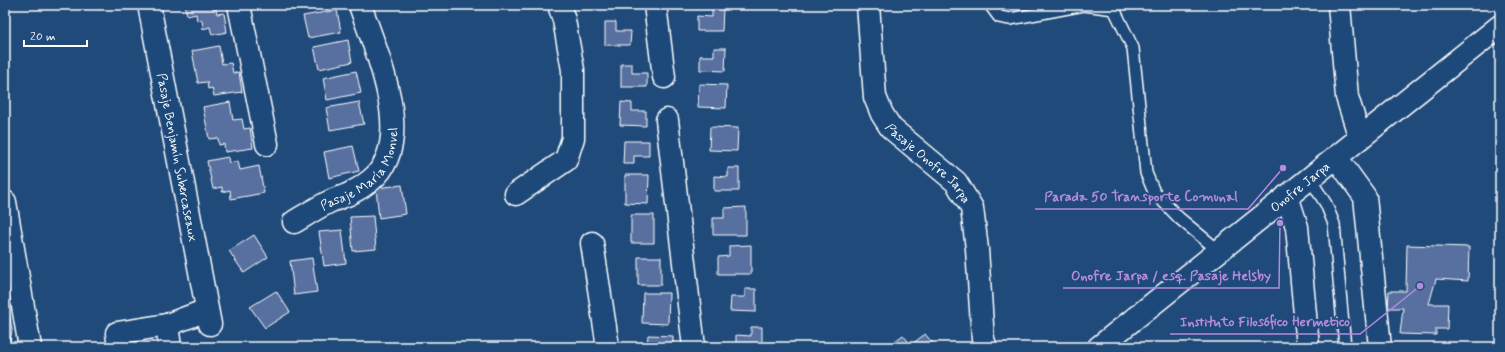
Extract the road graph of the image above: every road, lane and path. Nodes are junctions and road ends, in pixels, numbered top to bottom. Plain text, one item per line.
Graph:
1 (149, 5) edge
2 (239, 5) edge
3 (360, 5) edge
4 (559, 5) edge
5 (655, 5) edge
6 (868, 5) edge
7 (990, 5) edge
8 (1339, 5) edge
9 (1500, 26) edge
10 (664, 77) dead end
11 (667, 120) dead end
12 (1360, 138) junction
13 (267, 144) dead end
14 (1336, 157) junction
15 (1310, 179) junction
16 (516, 194) dead end
17 (1287, 196) junction
18 (5, 202) edge
19 (294, 222) dead end
20 (592, 243) dead end
21 (1219, 251) junction
22 (167, 325) junction
23 (30, 347) edge
24 (119, 347) edge
25 (170, 347) edge
26 (608, 347) edge
27 (694, 347) edge
28 (986, 347) edge
29 (1099, 347) edge
30 (1308, 347) edge
31 (1345, 347) edge
32 (1380, 347) edge

1 - 22 street, Pasaje Benjamín Subercaseaux
2 - 13 street
3 - 19 street, Pasaje María Monvel
4 - 16 street
5 - 10 street
6 - 28 street, Pasaje Onofre Jarpa
7 - 21 lane
8 - 12 street
9 - 12 street, Onofre Jarpa
11 - 27 street
12 - 14 street, Onofre Jarpa
14 - 15 street, Onofre Jarpa
14 - 32 street
15 - 17 street, Onofre Jarpa
15 - 31 lane
17 - 21 street, Onofre Jarpa
17 - 30 street
18 - 23 street
20 - 26 street
21 - 29 street, Onofre Jarpa
22 - 24 street, Pasaje Benjamín Subercaseaux
22 - 25 street

